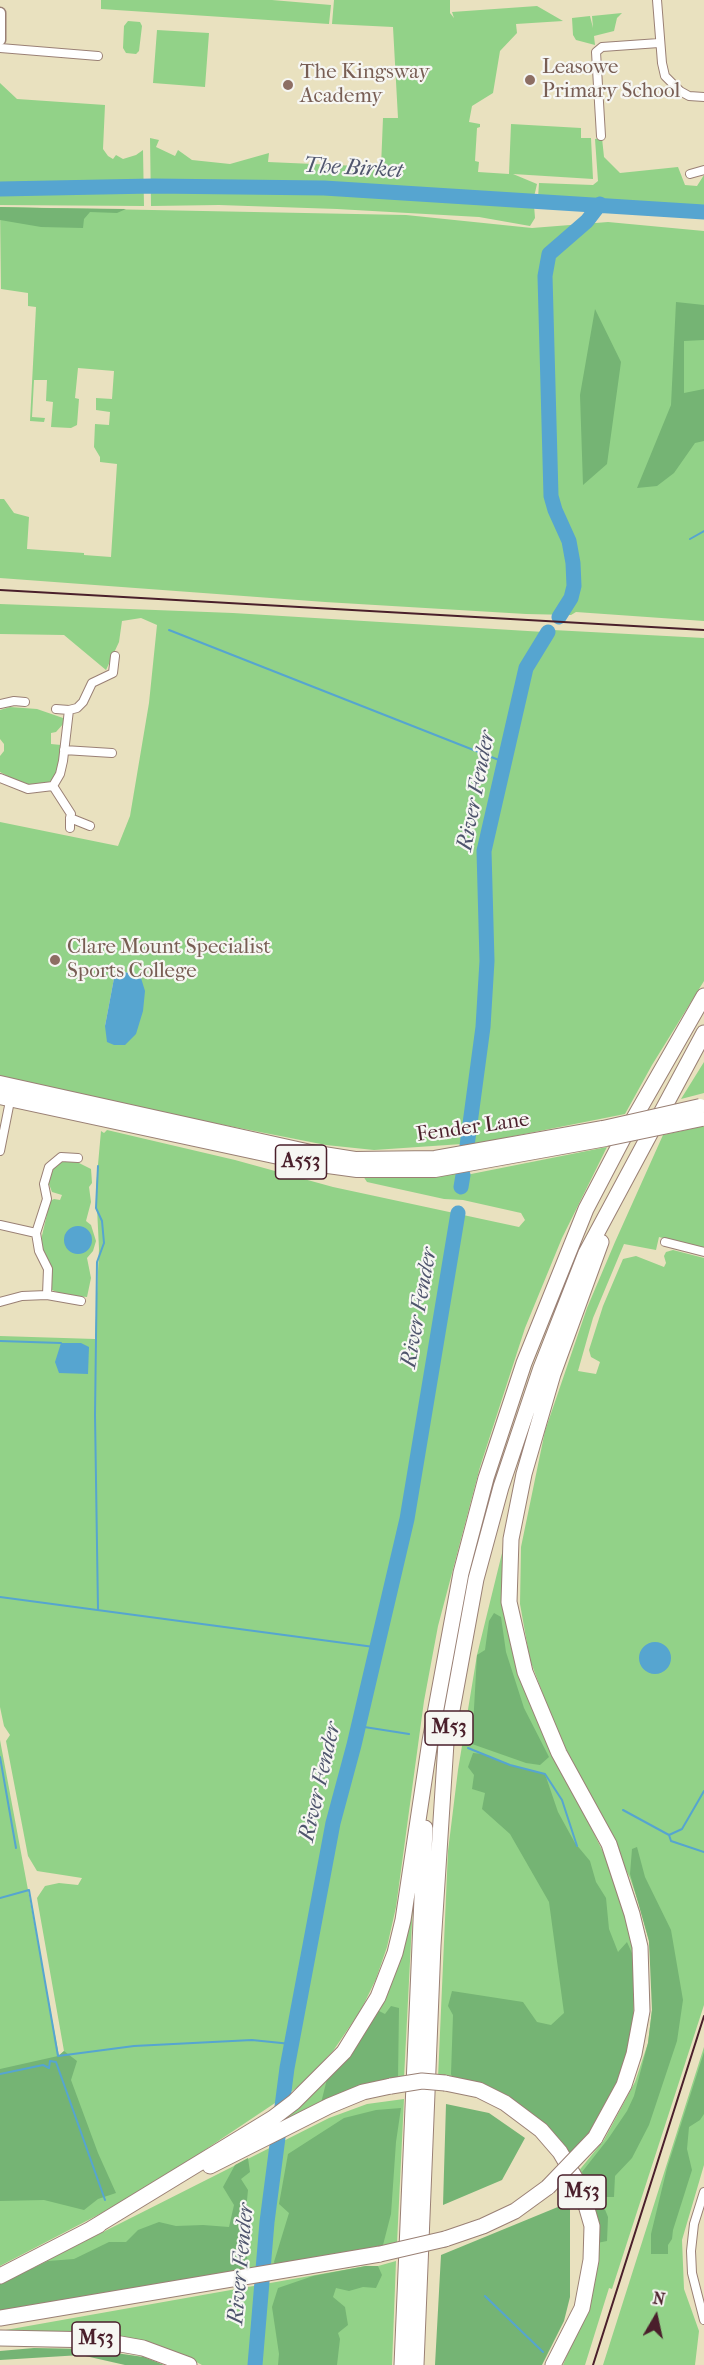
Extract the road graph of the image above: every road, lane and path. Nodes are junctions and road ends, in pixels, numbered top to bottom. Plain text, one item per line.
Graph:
1 (657, 0) edge
2 (0, 14) edge
3 (0, 40) edge
4 (659, 43) junction
5 (0, 48) edge
6 (98, 56) dead end
7 (704, 97) edge
8 (601, 136) dead end
9 (704, 170) edge
10 (690, 174) dead end
11 (115, 656) dead end
12 (113, 673) junction
13 (123, 676) dead end
14 (25, 702) dead end
15 (0, 704) edge
16 (56, 709) dead end
17 (69, 710) junction
18 (64, 750) junction
19 (112, 753) dead end
20 (0, 778) edge
21 (53, 786) junction
22 (70, 818) junction
23 (90, 826) dead end
24 (70, 828) dead end
25 (704, 996) edge
26 (704, 1033) edge
27 (6, 1092) edge
28 (702, 1112) edge
29 (0, 1151) edge
30 (78, 1158) dead end
31 (621, 1185) junction
32 (0, 1225) edge
33 (36, 1233) junction
34 (665, 1242) dead end
35 (704, 1252) edge
36 (46, 1294) junction
37 (81, 1301) dead end
38 (0, 1302) edge
39 (430, 1741) junction
40 (704, 2192) edge
41 (694, 2224) junction
42 (704, 2226) edge
43 (91, 2229) junction
44 (0, 2276) edge
45 (0, 2318) edge
46 (704, 2320) edge
47 (0, 2338) edge
48 (189, 2365) edge
49 (402, 2365) edge
50 (416, 2365) edge
51 (553, 2365) edge

1 - 4 street
2 - 3 street
4 - 7 street
4 - 8 street
5 - 6 street
9 - 10 street
11 - 12 street
12 - 13 street
12 - 17 street
14 - 15 street
16 - 17 street
17 - 18 street
18 - 19 street
18 - 21 street
20 - 21 street
21 - 22 street
22 - 23 street
22 - 24 street
25 - 39 highway, M53
26 - 31 highway, M53
27 - 28 main road, Fender Lane / A553, bridge
27 - 29 street
30 - 33 street
31 - 45 highway, M53, bridge
31 - 50 highway, M53
32 - 33 street
33 - 36 street
34 - 35 street
36 - 37 street
36 - 38 street
39 - 43 highway, M53
39 - 49 highway, M53
40 - 41 street
41 - 42 street
41 - 46 street
43 - 44 highway, M53
43 - 51 highway, M53, bridge
47 - 48 highway, M53

